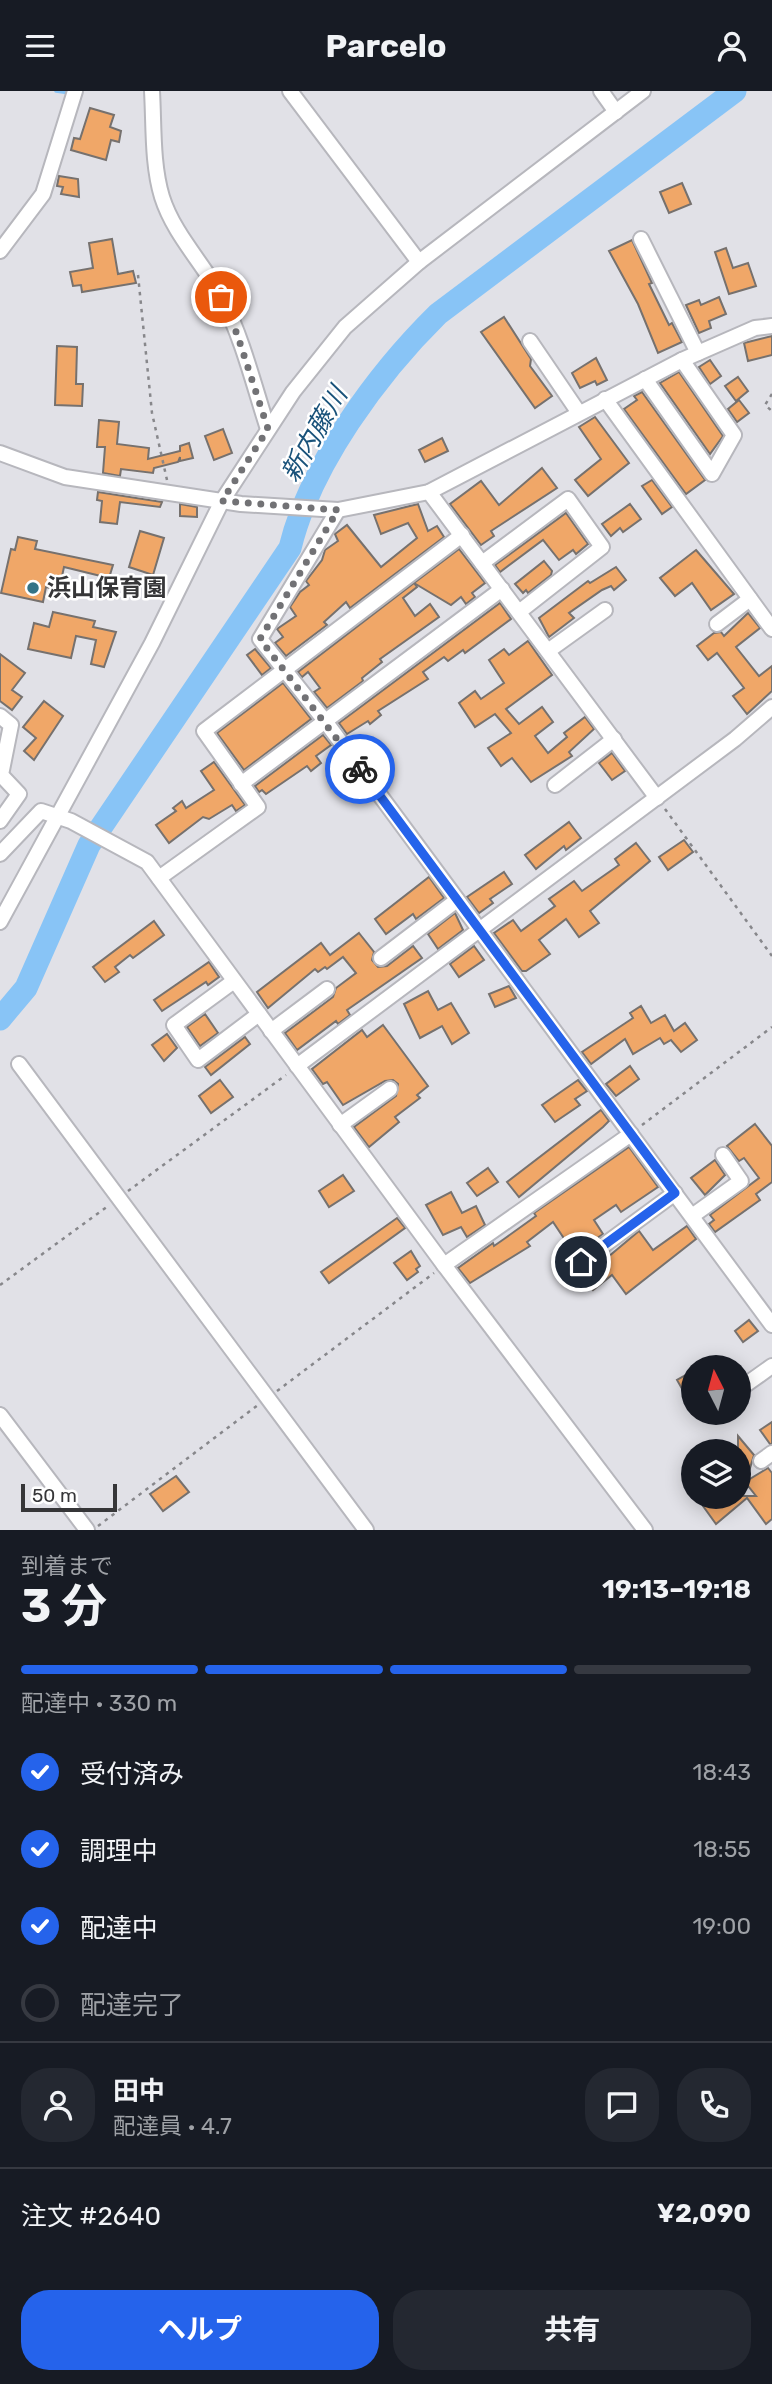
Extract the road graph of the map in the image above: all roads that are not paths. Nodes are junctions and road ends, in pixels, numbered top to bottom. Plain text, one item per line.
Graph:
1 (75, 91) edge
2 (152, 91) edge
3 (290, 91) edge
4 (601, 91) edge
5 (643, 91) edge
6 (616, 112) junction
7 (641, 239) dead end
8 (0, 250) edge
9 (419, 262) junction
10 (772, 326) edge
11 (530, 341) dead end
12 (698, 353) junction
13 (682, 360) junction
14 (645, 379) junction
15 (606, 400) junction
16 (579, 413) junction
17 (268, 429) junction
18 (0, 453) edge
19 (429, 492) junction
20 (222, 501) junction
21 (332, 510) junction
22 (462, 535) junction
23 (482, 563) junction
24 (502, 589) junction
25 (750, 599) junction
26 (605, 610) dead end
27 (519, 612) junction
28 (717, 624) dead end
29 (772, 629) edge
30 (548, 651) junction
31 (283, 668) junction
32 (772, 707) edge
33 (0, 716) edge
34 (325, 721) junction
35 (614, 739) junction
36 (241, 784) junction
37 (555, 785) dead end
38 (657, 798) junction
39 (64, 818) junction
40 (0, 821) edge
41 (0, 854) edge
42 (159, 878) junction
43 (457, 900) junction
44 (0, 922) edge
45 (478, 930) junction
46 (381, 958) dead end
47 (234, 981) junction
48 (327, 989) dead end
49 (259, 1014) junction
50 (271, 1031) junction
51 (19, 1064) dead end
52 (297, 1066) junction
53 (390, 1089) dead end
54 (340, 1125) junction
55 (631, 1134) junction
56 (723, 1155) dead end
57 (675, 1193) junction
58 (692, 1216) junction
59 (581, 1262) dead end
60 (444, 1265) junction
61 (772, 1325) edge
62 (772, 1366) edge
63 (751, 1381) edge
64 (0, 1415) edge
65 (87, 1530) edge
66 (366, 1530) edge
67 (645, 1530) edge

1 - 8 street
2 - 17 street
3 - 9 street
4 - 6 street
5 - 6 street
6 - 9 street
7 - 12 street
9 - 17 street
10 - 12 street
11 - 16 street
12 - 13 street
13 - 14 street
13 - 14 street
14 - 15 street
15 - 16 street
15 - 25 street
16 - 19 street
17 - 20 street
18 - 20 street
19 - 21 street
19 - 22 street
20 - 21 street
20 - 39 street
21 - 31 street
22 - 23 street
22 - 31 street
23 - 24 street
23 - 27 street
24 - 27 street
24 - 34 street
25 - 28 street
25 - 29 street
26 - 30 street
27 - 30 street
30 - 35 street
31 - 34 street
31 - 36 street
32 - 38 street
33 - 40 street
34 - 36 street
34 - 43 street
35 - 37 street
35 - 38 street
36 - 42 street
38 - 45 street
39 - 41 street
39 - 42 street
39 - 44 street
42 - 47 street
43 - 45 street
43 - 46 street
45 - 52 street
45 - 55 street
47 - 49 street
47 - 49 street
48 - 50 street
49 - 50 street
50 - 52 street
51 - 66 street
52 - 54 street
53 - 54 street
54 - 60 street
55 - 57 street
55 - 60 street
56 - 58 street
57 - 58 street
57 - 59 street
58 - 61 street
60 - 67 street
62 - 63 street
64 - 65 street

